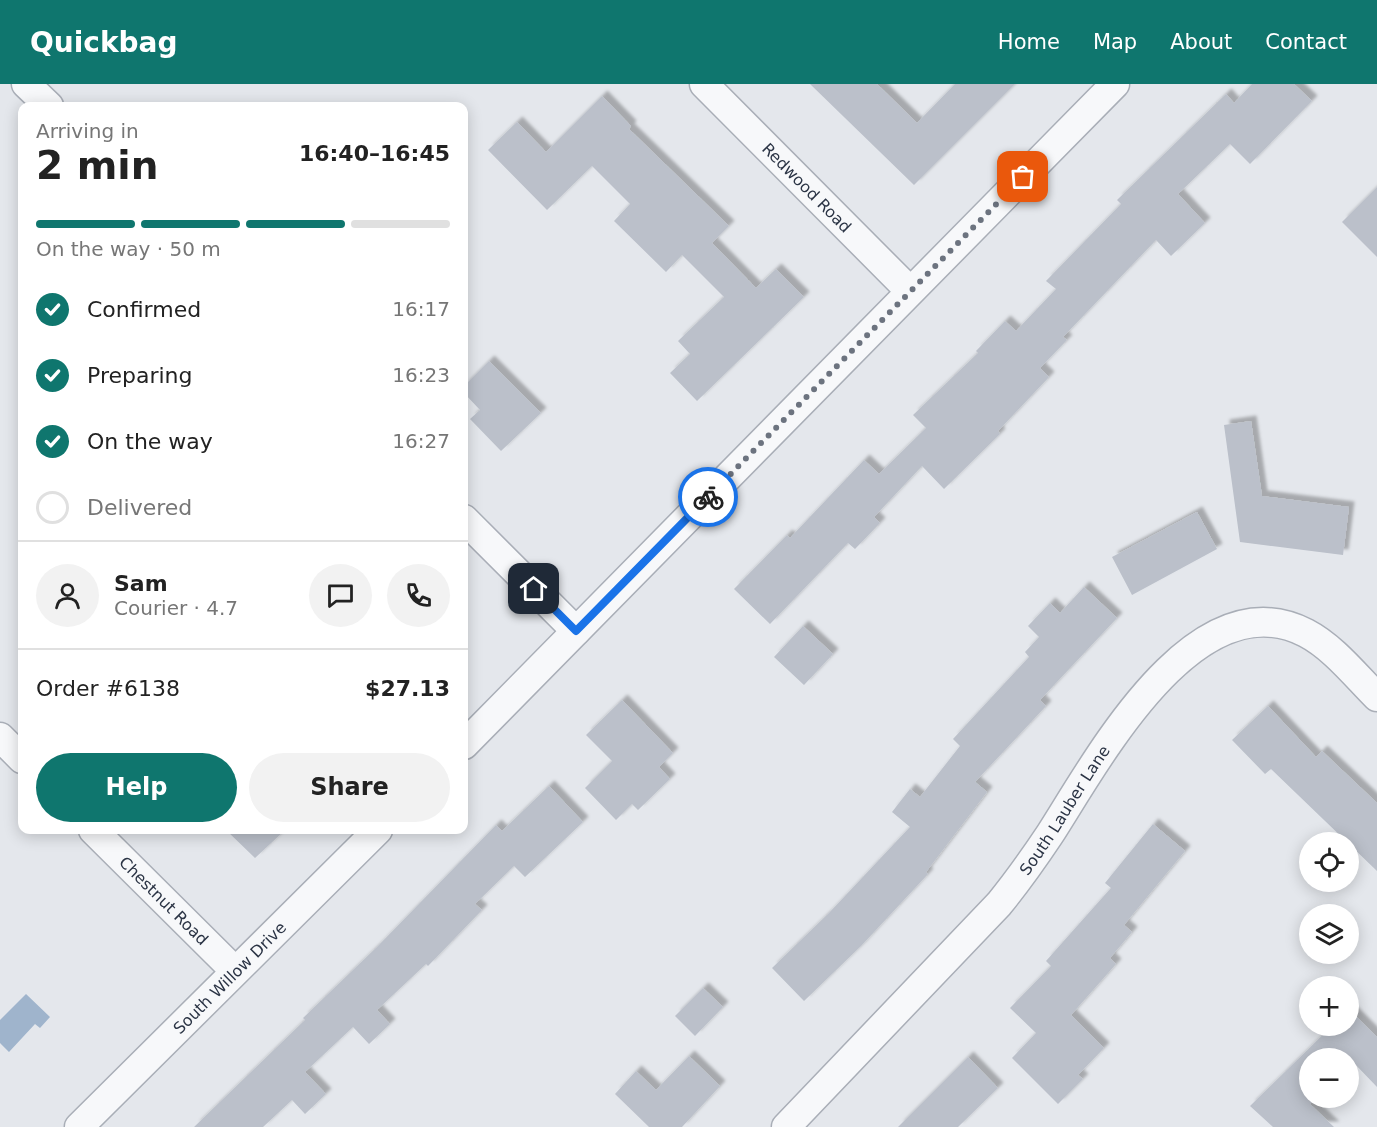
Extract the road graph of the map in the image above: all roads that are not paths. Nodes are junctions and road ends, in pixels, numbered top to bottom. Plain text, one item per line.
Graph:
1 (26, 84) edge
2 (704, 84) edge
3 (1115, 84) edge
4 (45, 102) edge
5 (910, 291) junction
6 (468, 523) edge
7 (576, 631) junction
8 (1377, 697) edge
9 (0, 737) edge
10 (468, 741) edge
11 (18, 755) edge
12 (97, 834) edge
13 (374, 834) edge
14 (235, 971) junction
15 (79, 1127) edge
16 (786, 1127) edge

1 - 4 street
2 - 5 street, Redwood Road
3 - 5 street
5 - 7 street
6 - 7 street
7 - 10 street
8 - 16 street, South Lauber Lane
9 - 11 street
12 - 14 street, Chestnut Road
13 - 14 street, South Willow Drive
14 - 15 street, South Willow Drive

